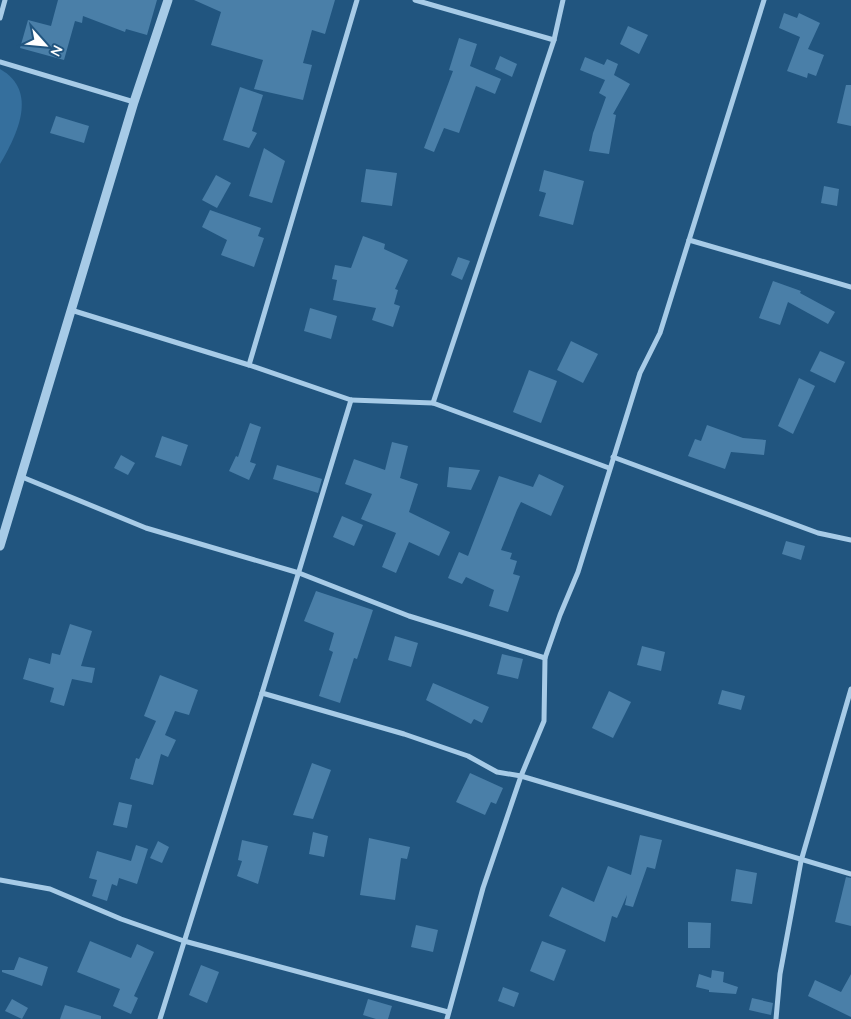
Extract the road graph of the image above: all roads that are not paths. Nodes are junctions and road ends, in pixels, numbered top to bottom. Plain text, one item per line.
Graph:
1 (5, 0) edge
2 (168, 0) edge
3 (357, 0) edge
4 (415, 0) edge
5 (563, 0) edge
6 (764, 0) edge
7 (0, 18) edge
8 (554, 40) junction
9 (0, 62) edge
10 (134, 102) junction
11 (689, 240) junction
12 (851, 287) edge
13 (71, 310) junction
14 (249, 365) junction
15 (351, 400) junction
16 (433, 403) junction
17 (613, 457) junction
18 (609, 468) junction
19 (22, 477) junction
20 (851, 540) edge
21 (0, 546) edge
22 (299, 573) junction
23 (545, 658) junction
24 (851, 689) edge
25 (262, 693) junction
26 (521, 776) junction
27 (801, 861) junction
28 (851, 874) edge
29 (0, 880) edge
30 (184, 941) junction
31 (448, 1012) junction
32 (160, 1019) edge
33 (447, 1019) edge
34 (776, 1019) edge

1 - 7 street
2 - 10 street
3 - 14 street
4 - 8 street
5 - 8 street
6 - 11 street
8 - 16 street
9 - 10 street
10 - 13 street
11 - 12 street
11 - 17 street
13 - 14 street
13 - 19 street
14 - 15 street
15 - 16 street
15 - 22 street
16 - 18 street
17 - 18 street
17 - 20 street
18 - 23 street
19 - 21 street
19 - 22 street
22 - 23 street
22 - 25 street
23 - 26 street
24 - 27 street
25 - 26 street
25 - 30 street
26 - 27 street
26 - 31 street
27 - 28 street
27 - 34 street
29 - 30 street
30 - 31 street
30 - 32 street
31 - 33 street

